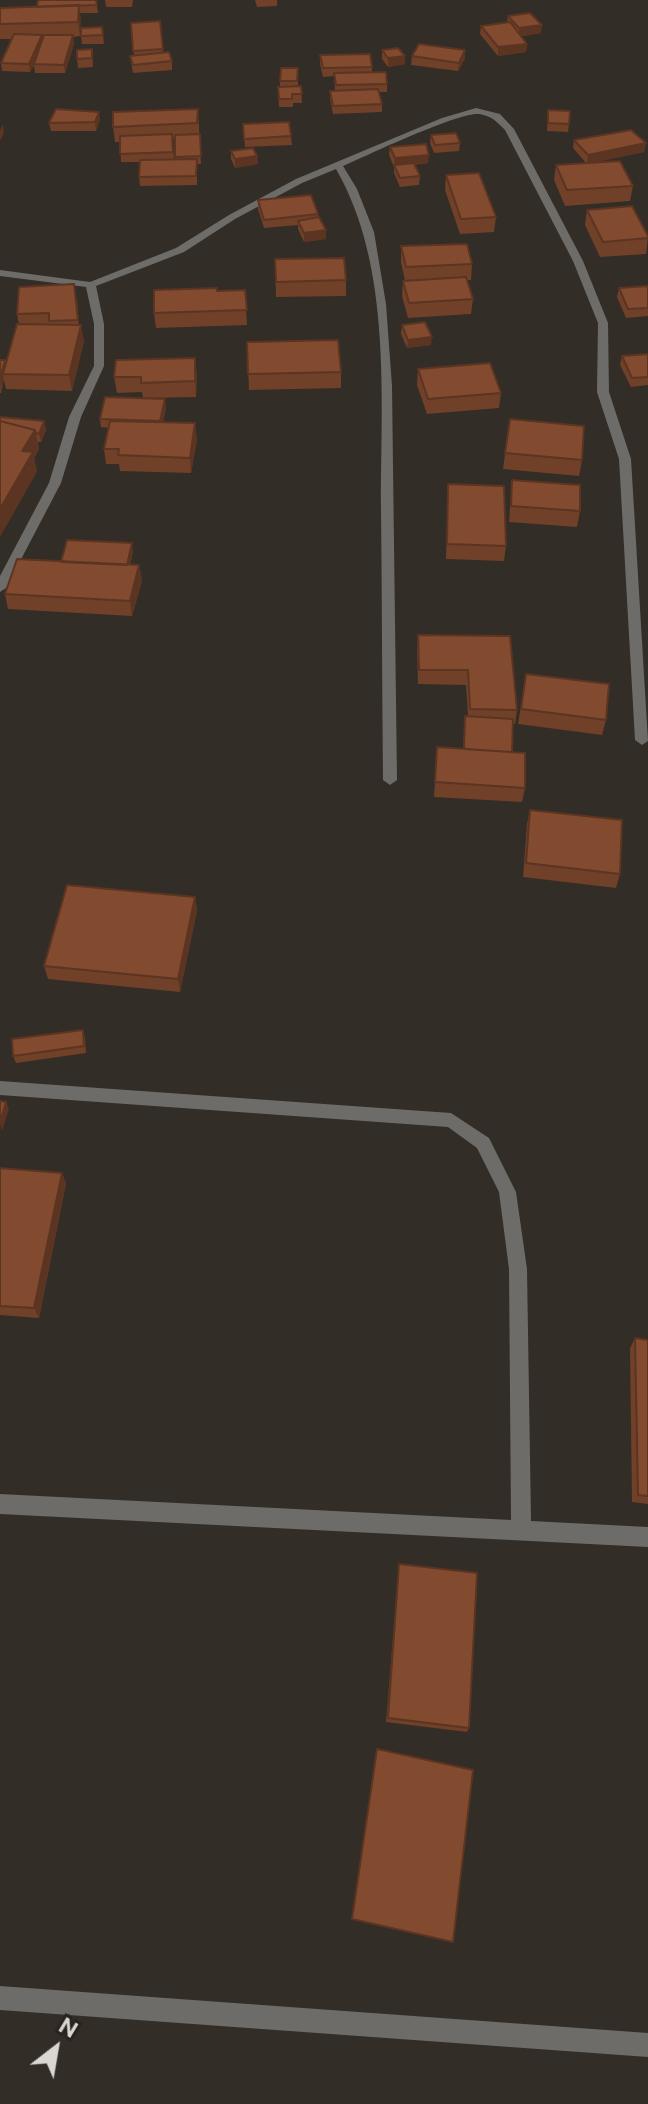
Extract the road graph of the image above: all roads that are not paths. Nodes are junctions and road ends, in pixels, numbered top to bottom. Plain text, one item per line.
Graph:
1 (338, 165) junction
2 (0, 273) edge
3 (91, 285) junction
4 (0, 588) edge
5 (642, 740) dead end
6 (390, 780) dead end
7 (0, 1088) edge
8 (0, 1504) edge
9 (521, 1531) junction
10 (648, 1537) edge
11 (0, 1998) edge
12 (648, 2045) edge

1 - 3 street
1 - 5 street
1 - 6 street
2 - 3 street
3 - 4 street
7 - 9 street
8 - 9 street
9 - 10 street
11 - 12 street

